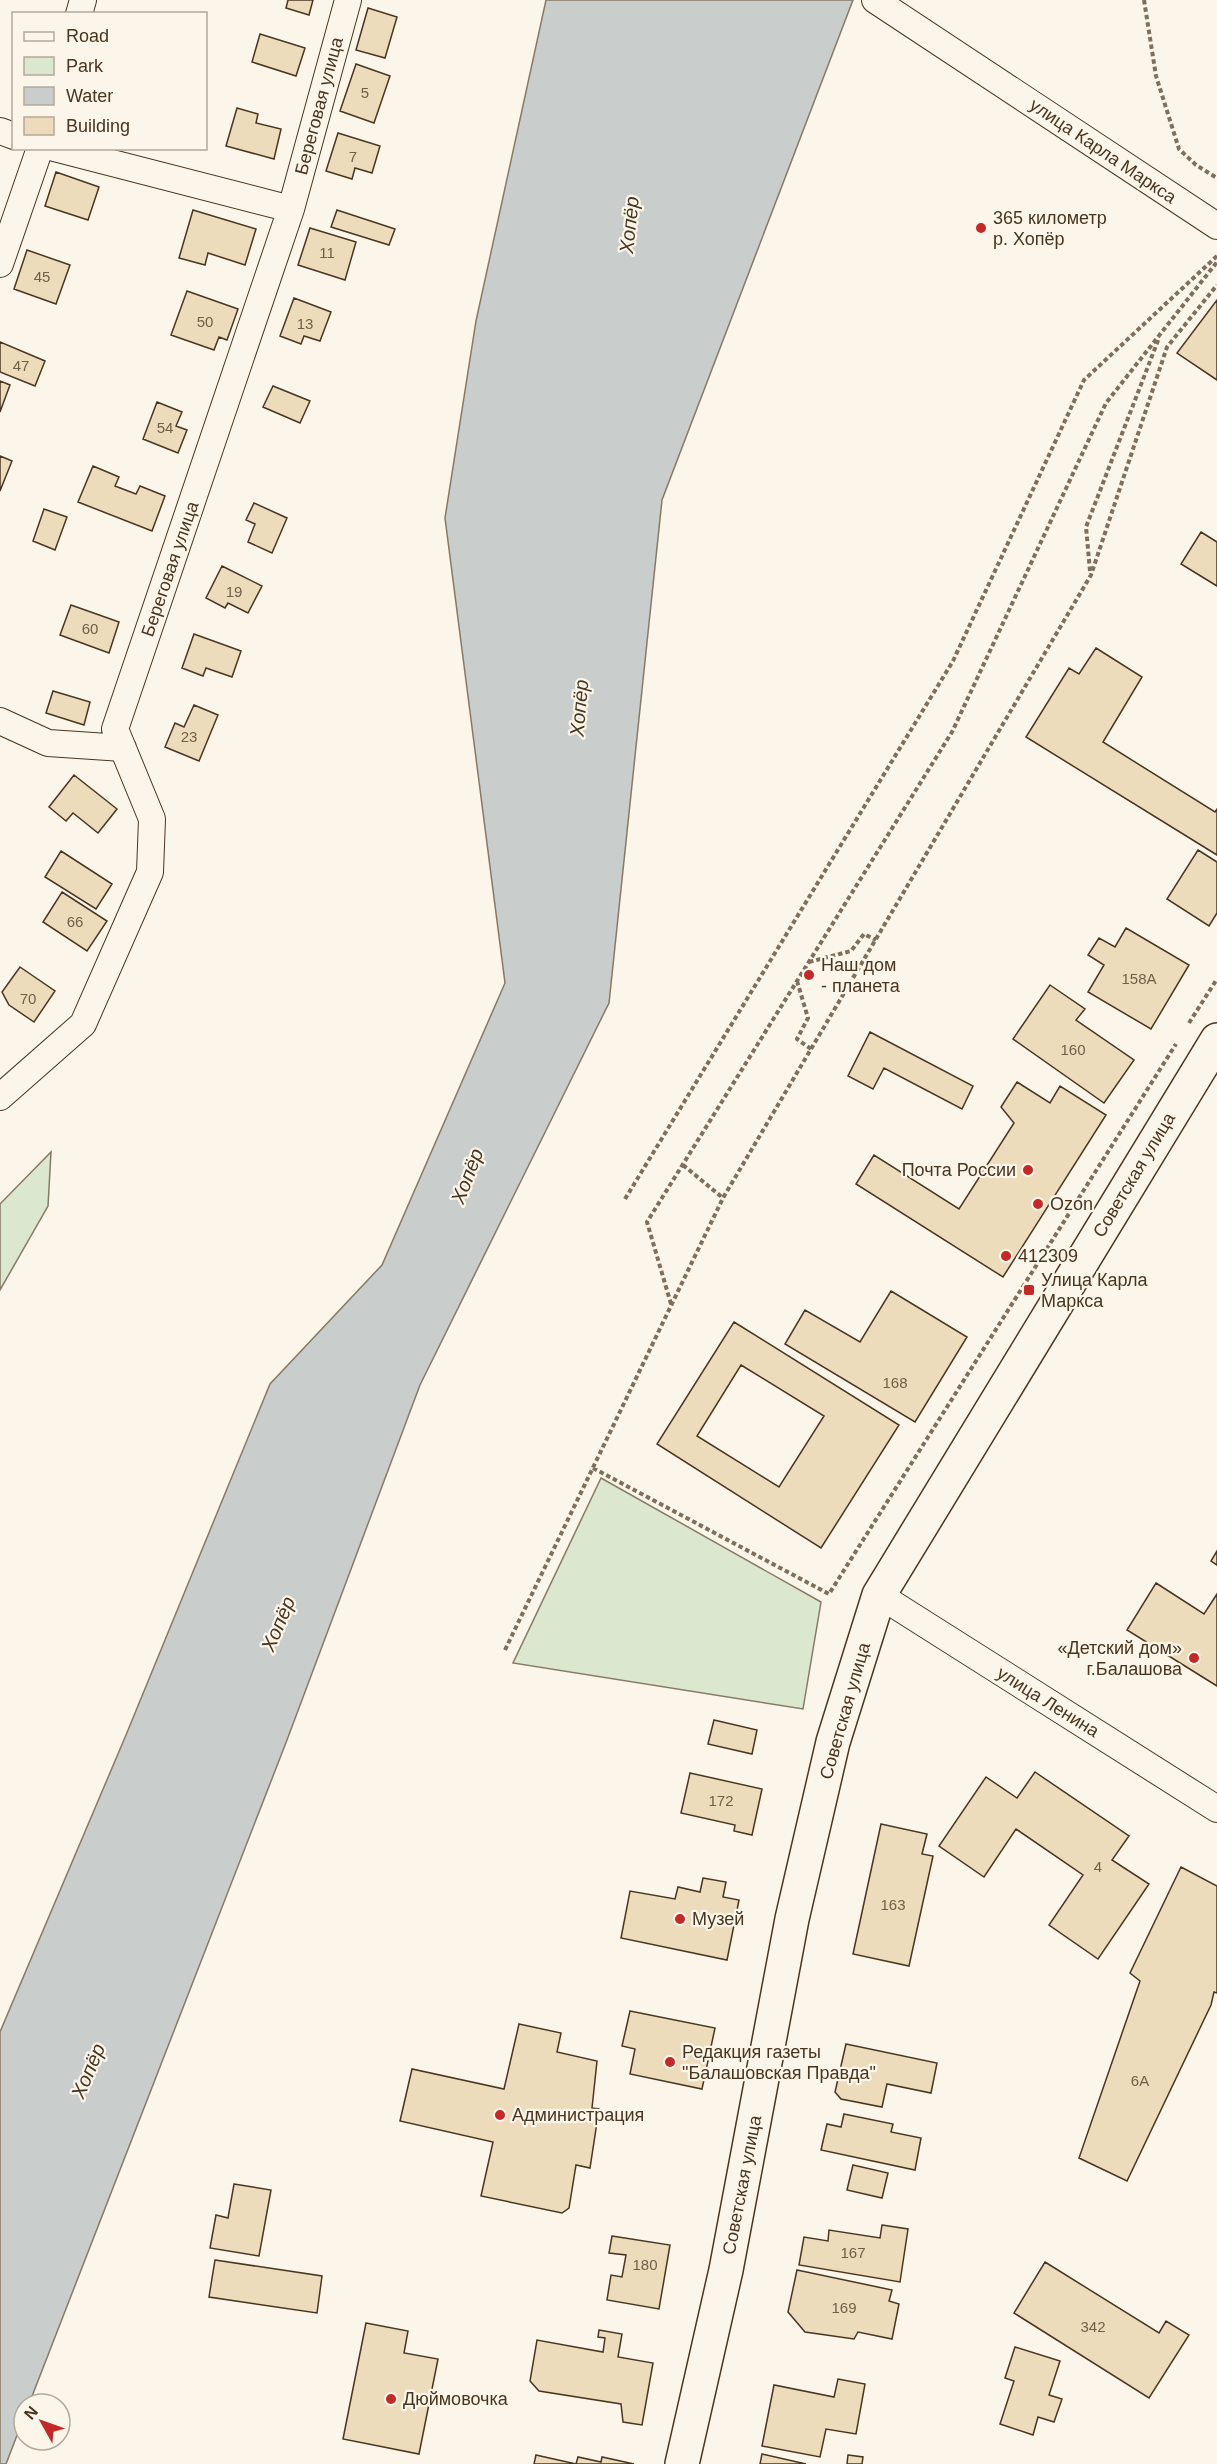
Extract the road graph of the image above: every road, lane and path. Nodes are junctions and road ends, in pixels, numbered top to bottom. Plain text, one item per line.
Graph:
1 (348, 0) edge
2 (875, 0) edge
3 (1144, 0) edge
4 (39, 150) edge
5 (62, 150) edge
6 (1217, 178) edge
7 (291, 209) junction
8 (1217, 226) edge
9 (1217, 256) edge
10 (1217, 262) edge
11 (0, 264) edge
12 (1217, 285) edge
13 (1160, 334) junction
14 (1091, 575) junction
15 (0, 721) edge
16 (123, 748) junction
17 (876, 940) junction
18 (809, 962) junction
19 (1217, 979) edge
20 (797, 981) junction
21 (1185, 1029) dead end
22 (1179, 1039) dead end
23 (1217, 1040) edge
24 (811, 1049) junction
25 (0, 1097) edge
26 (683, 1165) junction
27 (723, 1198) junction
28 (625, 1199) dead end
29 (671, 1306) junction
30 (593, 1468) junction
31 (879, 1595) junction
32 (506, 1650) dead end
33 (1217, 1809) edge
34 (682, 2464) edge

1 - 7 street, Береговая улица
2 - 8 street, улица Карла Маркса
3 - 6 path
4 - 11 street
5 - 7 street
7 - 16 street, Береговая улица
9 - 28 path
10 - 13 path
12 - 14 path
13 - 14 path
13 - 18 path
14 - 17 path
15 - 16 street
16 - 25 street, Береговая улица
17 - 18 path
17 - 24 path
18 - 20 path
19 - 21 path
20 - 24 path
20 - 26 path
22 - 30 path
23 - 31 street, Советская улица
24 - 27 path
26 - 27 path
26 - 29 path
27 - 29 path
29 - 30 path
30 - 32 path
31 - 33 street, улица Ленина
31 - 34 street, Советская улица

